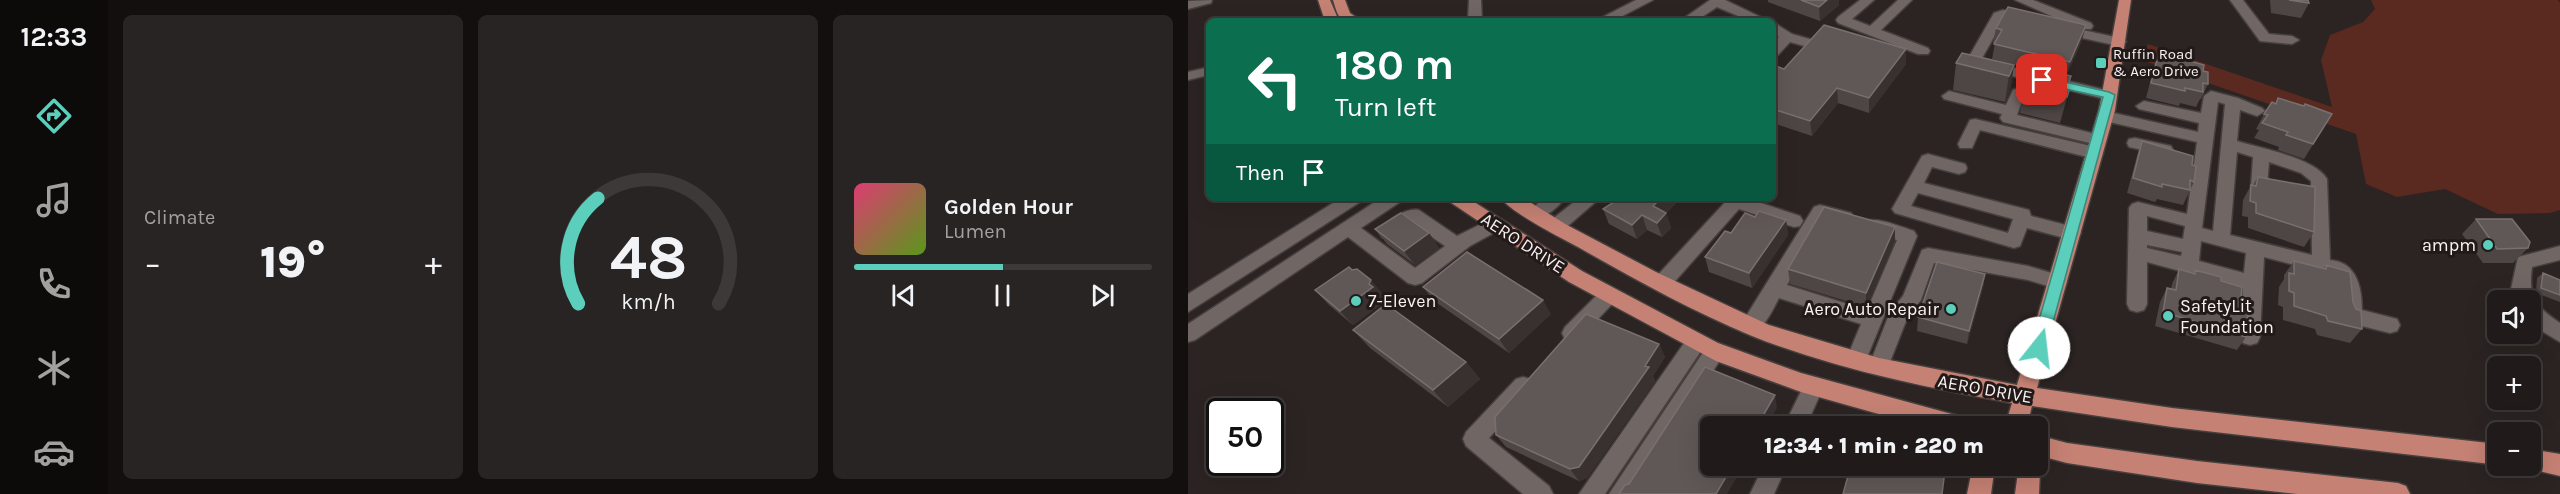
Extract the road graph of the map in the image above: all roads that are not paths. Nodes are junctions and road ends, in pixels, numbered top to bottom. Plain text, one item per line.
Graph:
1 (1206, 0) edge
2 (1324, 0) edge
3 (1339, 0) edge
4 (1350, 0) edge
5 (1475, 0) edge
6 (1647, 0) edge
7 (1868, 0) edge
8 (1906, 0) edge
9 (2021, 0) edge
10 (2125, 0) edge
11 (2236, 0) edge
12 (1720, 3) edge
13 (1188, 5) edge
14 (1331, 18) edge
15 (1349, 18) edge
16 (1358, 18) edge
17 (1474, 18) edge
18 (1608, 18) edge
19 (1693, 18) edge
20 (1713, 18) edge
21 (1745, 18) edge
22 (1776, 28) edge
23 (1872, 31) junction
24 (1787, 37) junction
25 (2119, 38) junction
26 (2292, 40) dead end
27 (1808, 43) edge
28 (1776, 49) edge
29 (1923, 51) dead end
30 (1206, 71) edge
31 (1190, 76) dead end
32 (2018, 93) dead end
33 (2109, 95) junction
34 (1949, 96) dead end
35 (2233, 100) junction
36 (2144, 106) dead end
37 (2011, 111) junction
38 (2257, 111) dead end
39 (2105, 116) junction
40 (2135, 143) dead end
41 (2200, 143) junction
42 (1966, 144) dead end
43 (2229, 144) junction
44 (2097, 146) junction
45 (2261, 154) junction
46 (2289, 164) junction
47 (1959, 168) dead end
48 (2289, 183) edge
49 (1914, 186) junction
50 (2259, 187) edge
51 (1349, 201) edge
52 (1389, 201) edge
53 (1460, 201) edge
54 (1515, 201) edge
55 (1552, 201) edge
56 (1598, 201) edge
57 (1535, 214) junction
58 (2021, 220) junction
59 (1794, 221) dead end
60 (1493, 225) junction
61 (1556, 226) junction
62 (1348, 228) junction
63 (2072, 233) junction
64 (2190, 233) junction
65 (2138, 236) junction
66 (2222, 240) junction
67 (1370, 244) junction
68 (1458, 246) junction
69 (2255, 248) junction
70 (2560, 253) edge
71 (2148, 255) dead end
72 (2322, 265) junction
73 (2189, 266) junction
74 (2058, 282) junction
75 (2253, 283) junction
76 (1662, 284) junction
77 (1775, 289) junction
78 (2521, 290) edge
79 (1609, 295) junction
80 (1188, 304) edge
81 (2137, 304) dead end
82 (1874, 320) junction
83 (2541, 321) edge
84 (2390, 325) dead end
85 (1750, 326) junction
86 (1188, 334) edge
87 (2560, 334) edge
88 (2250, 337) dead end
89 (1706, 346) junction
90 (1555, 352) edge
91 (1856, 360) junction
92 (1879, 366) junction
93 (1539, 369) edge
94 (1814, 386) junction
95 (2025, 396) junction
96 (1800, 416) edge
97 (1923, 416) edge
98 (2019, 416) edge
99 (2048, 448) edge
100 (2487, 453) edge
101 (2541, 462) edge
102 (2560, 465) edge
103 (1771, 476) edge
104 (1982, 476) edge
105 (2029, 476) edge
106 (1541, 494) edge
107 (1591, 494) edge
108 (1621, 494) edge
109 (1762, 494) edge
110 (1979, 494) edge
111 (2027, 494) edge
112 (2398, 494) edge

1 - 13 street
2 - 14 main road
3 - 15 main road
4 - 16 main road
5 - 17 street
6 - 18 street
7 - 23 street
8 - 23 street
9 - 25 street
10 - 25 main road
11 - 26 street
12 - 19 street
12 - 20 street
12 - 21 street
22 - 24 street
23 - 29 street
24 - 27 street
24 - 28 street
25 - 33 main road
25 - 33 street
30 - 31 street
32 - 37 street
33 - 39 main road
34 - 37 street
35 - 38 street
35 - 41 street
35 - 43 street
36 - 41 street
37 - 44 street
39 - 41 street
39 - 44 main road
40 - 41 street
41 - 43 street
41 - 64 street
42 - 44 street
43 - 45 street
43 - 66 street
44 - 63 main road
45 - 46 street
45 - 50 street
46 - 48 street
46 - 72 street
47 - 49 street
49 - 58 street
49 - 58 street
51 - 80 street
52 - 62 street
53 - 60 main road, AERO DRIVE
54 - 57 main road, AERO DRIVE
55 - 57 street
56 - 61 street
57 - 61 main road, AERO DRIVE
58 - 63 street
59 - 76 street
60 - 68 street
60 - 79 main road, AERO DRIVE
61 - 76 main road, AERO DRIVE
62 - 67 street
62 - 86 street
63 - 74 main road
64 - 65 street
64 - 65 street
64 - 66 street
64 - 73 street
65 - 81 street
66 - 69 street
67 - 68 street
67 - 68 street
69 - 72 street
69 - 75 street
70 - 78 street
71 - 73 street
72 - 84 street
73 - 75 street
74 - 92 street
74 - 95 main road
75 - 88 street
76 - 85 main road, AERO DRIVE
77 - 82 street
77 - 82 street
77 - 85 street
79 - 89 main road, AERO DRIVE
79 - 90 street
82 - 91 street
83 - 87 street
85 - 91 main road, AERO DRIVE
89 - 94 main road, AERO DRIVE
89 - 107 street
89 - 108 street
91 - 92 main road, AERO DRIVE
92 - 95 main road, AERO DRIVE
93 - 106 street
94 - 96 street
94 - 97 main road, AERO DRIVE
95 - 98 main road
95 - 100 main road, AERO DRIVE
99 - 112 main road
101 - 102 main road
103 - 109 street
104 - 110 main road
105 - 111 main road

